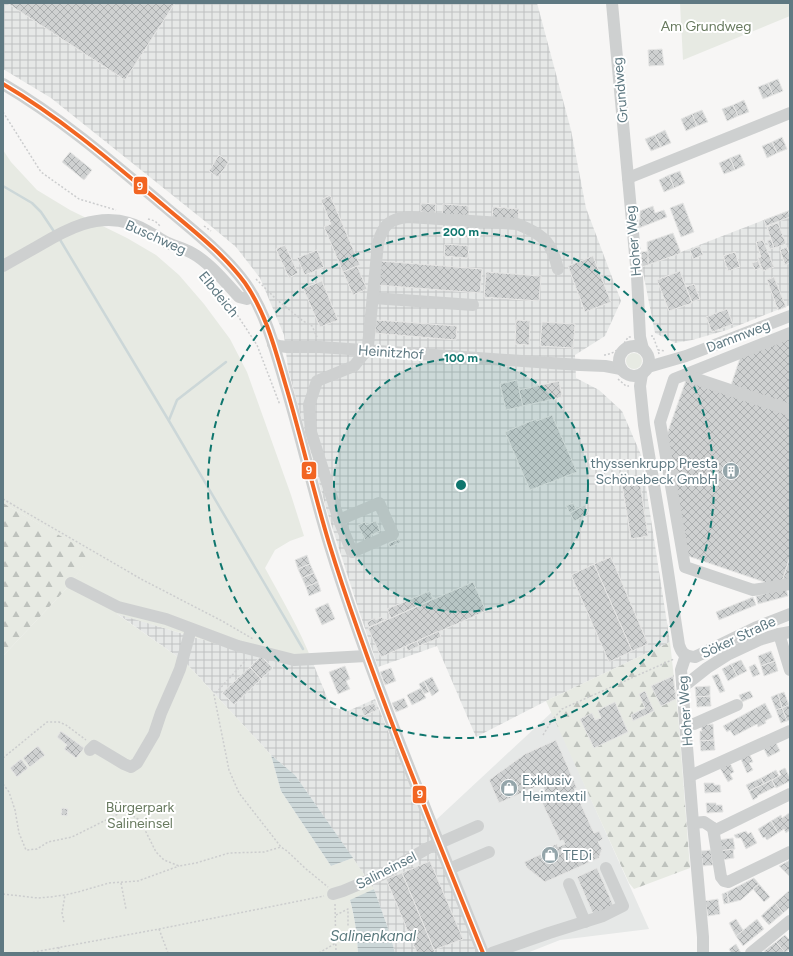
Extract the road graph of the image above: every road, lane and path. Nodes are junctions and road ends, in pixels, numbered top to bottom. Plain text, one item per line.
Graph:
1 (612, 3) edge
2 (3, 84) edge
3 (3, 112) edge
4 (790, 113) edge
5 (628, 178) junction
6 (117, 210) dead end
7 (148, 219) dead end
8 (203, 224) dead end
9 (161, 226) dead end
10 (213, 234) dead end
11 (3, 266) edge
12 (558, 269) dead end
13 (255, 278) dead end
14 (220, 293) dead end
15 (253, 296) junction
16 (373, 298) junction
17 (638, 304) junction
18 (473, 306) dead end
19 (790, 316) edge
20 (790, 333) edge
21 (653, 336) dead end
22 (320, 341) dead end
23 (274, 344) junction
24 (629, 344) junction
25 (366, 351) junction
26 (649, 351) junction
27 (602, 355) dead end
28 (686, 356) junction
29 (580, 365) junction
30 (645, 371) junction
31 (625, 372) junction
32 (685, 375) junction
33 (280, 404) dead end
34 (790, 410) edge
35 (644, 425) junction
36 (3, 499) edge
37 (339, 520) junction
38 (71, 584) dead end
39 (790, 584) edge
40 (790, 614) edge
41 (191, 629) junction
42 (784, 633) edge
43 (256, 646) junction
44 (686, 655) junction
45 (366, 656) junction
46 (790, 670) edge
47 (682, 684) junction
48 (737, 705) dead end
49 (685, 726) junction
50 (790, 731) edge
51 (543, 735) dead end
52 (92, 748) joint
53 (3, 758) edge
54 (690, 776) junction
55 (3, 784) edge
56 (790, 794) edge
57 (116, 806) dead end
58 (124, 811) junction
59 (693, 823) junction
60 (478, 826) dead end
61 (712, 828) junction
62 (439, 844) junction
63 (281, 847) junction
64 (489, 852) dead end
65 (790, 852) edge
66 (179, 866) junction
67 (606, 868) dead end
68 (449, 870) junction
69 (121, 883) junction
70 (569, 884) dead end
71 (3, 894) edge
72 (333, 894) junction
73 (65, 895) junction
74 (126, 909) dead end
75 (336, 915) junction
76 (790, 921) edge
77 (64, 922) dead end
78 (585, 922) junction
79 (348, 926) dead end
80 (159, 929) junction
81 (336, 943) junction
82 (59, 947) junction
83 (29, 953) edge
84 (58, 953) edge
85 (168, 953) edge
86 (319, 953) edge
87 (336, 953) edge
88 (483, 953) edge
89 (492, 953) edge
90 (704, 953) edge
91 (751, 953) edge

1 - 5 street, Grundweg
2 - 15 street
3 - 6 path
4 - 5 street
5 - 17 street, Hoher Weg
7 - 9 path
8 - 10 path
11 - 15 street, Buschweg
12 - 16 street
13 - 22 path
14 - 33 path, Elbdeich
15 - 23 street
16 - 18 street
16 - 25 street
17 - 24 street, Hoher Weg
17 - 26 street, Hoher Weg
19 - 28 street, Dammweg
20 - 32 street
21 - 26 path
23 - 25 street, Heinitzhof
23 - 45 street
24 - 26 street
24 - 27 path
24 - 29 street, Heinitzhof
24 - 31 street
25 - 29 street, Heinitzhof
25 - 37 street
26 - 28 street, Dammweg
26 - 30 street
28 - 30 street, Dammweg
29 - 31 street, Heinitzhof
30 - 31 street
30 - 35 street, Hoher Weg
31 - 35 street, Hoher Weg
32 - 34 street
32 - 39 street
35 - 44 street, Hoher Weg
36 - 43 path
37 - 37 street
38 - 41 street
40 - 44 street, Söker Straße
41 - 43 street
41 - 52 street
42 - 46 street
42 - 47 street
43 - 45 street
43 - 63 path
44 - 47 street, Hoher Weg
44 - 51 path
45 - 62 street
47 - 49 street, Hoher Weg
48 - 49 street
49 - 54 street, Hoher Weg
50 - 54 street
52 - 53 path
54 - 59 street, Hoher Weg
55 - 58 path
56 - 61 street
57 - 58 path
58 - 66 path
59 - 61 street
59 - 90 street, Hoher Weg
60 - 62 street, Salineinsel
61 - 65 street
62 - 68 street
62 - 72 street, Salineinsel
63 - 66 path
63 - 72 path
64 - 68 street
66 - 69 path
67 - 78 street
68 - 88 street
69 - 73 path
69 - 74 path
70 - 78 street
71 - 73 path
72 - 75 path
72 - 80 path
73 - 77 path
75 - 79 path
75 - 81 path
76 - 91 street
78 - 89 street
80 - 82 path
80 - 85 path
81 - 86 path
81 - 87 path
82 - 83 path
82 - 84 path

